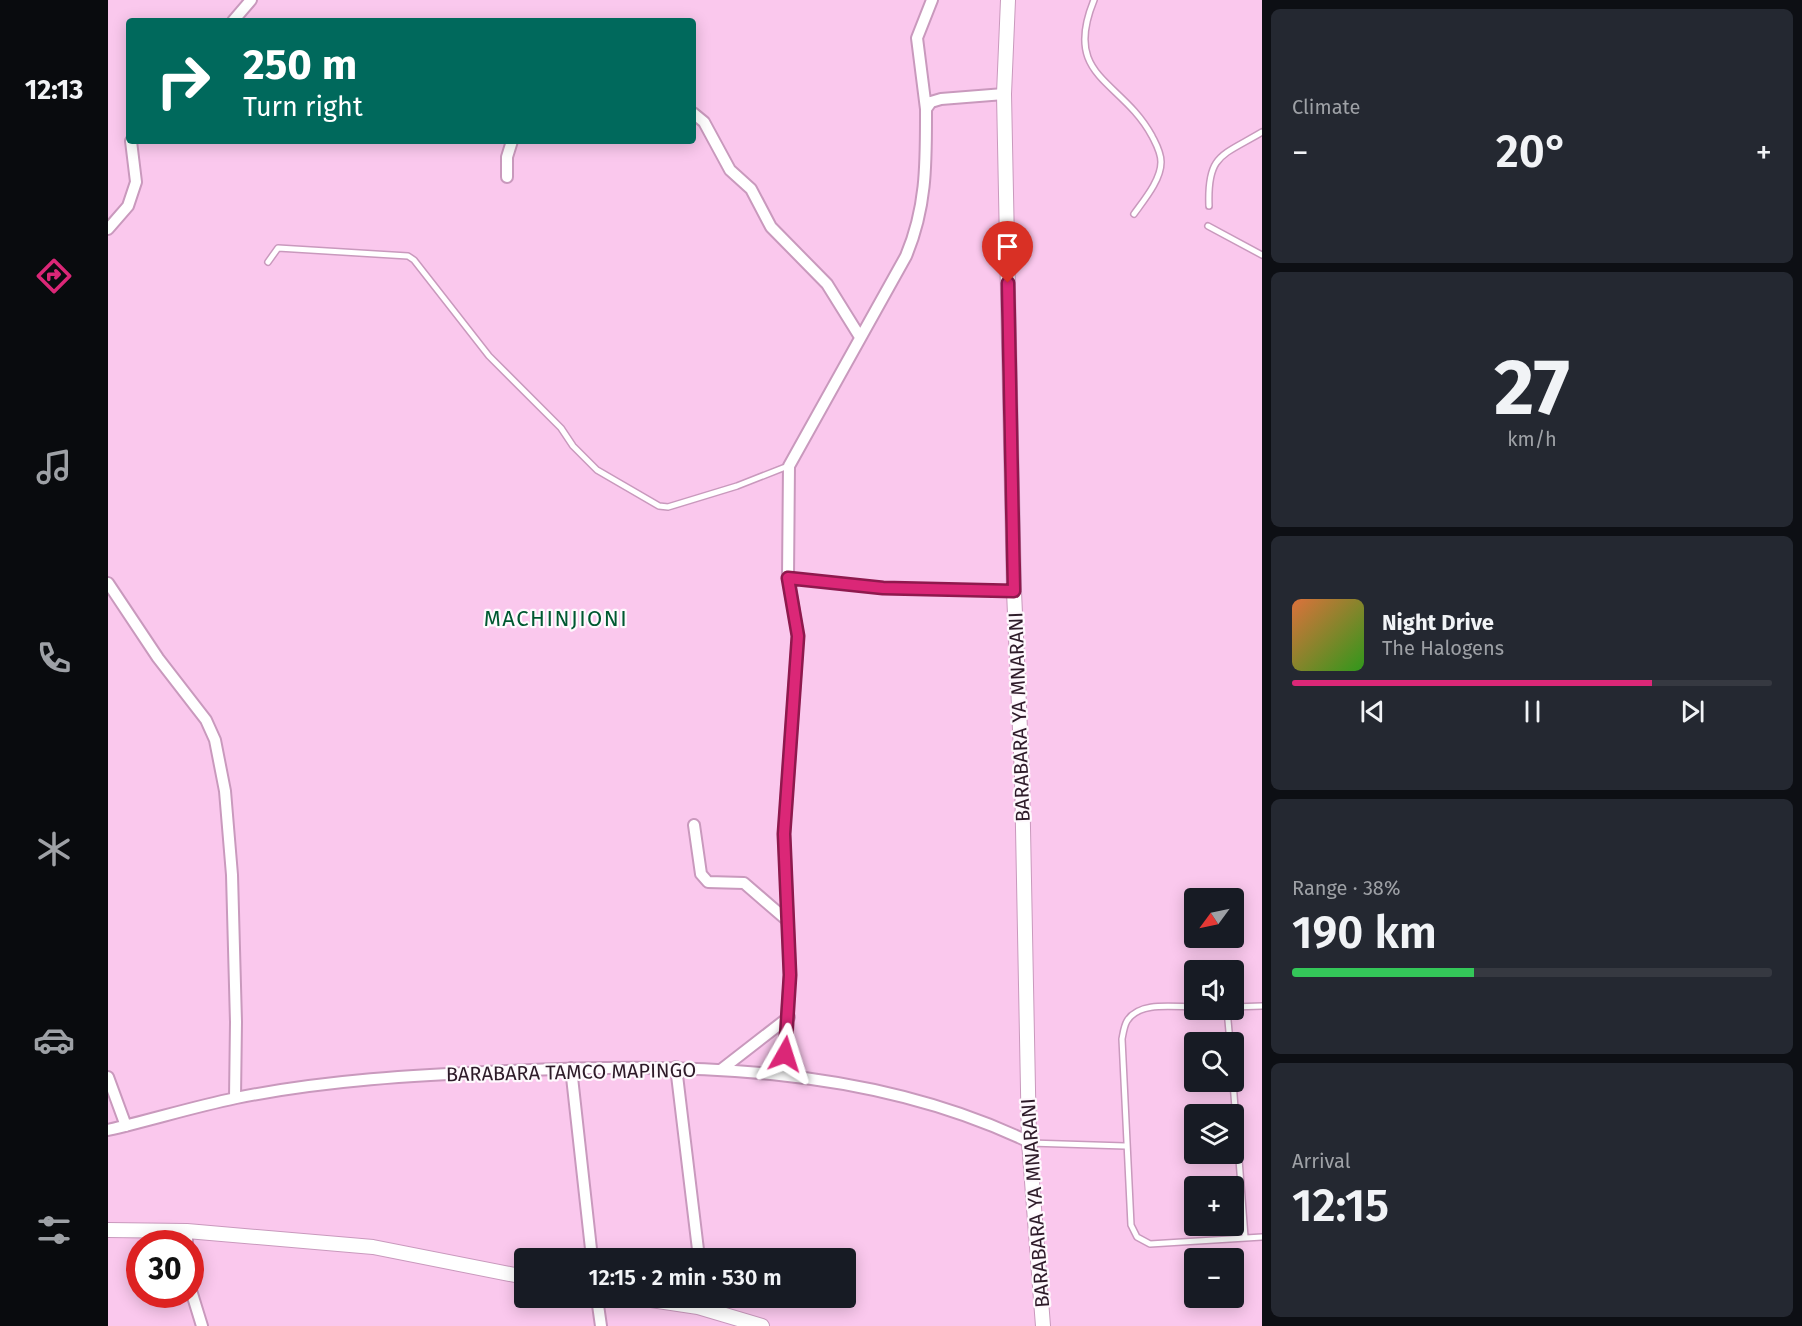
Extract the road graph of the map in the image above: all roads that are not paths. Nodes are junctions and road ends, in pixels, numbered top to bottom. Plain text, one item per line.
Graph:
1 (251, 0) edge
2 (932, 0) edge
3 (1008, 0) edge
4 (1094, 0) edge
5 (236, 18) edge
6 (1004, 94) junction
7 (926, 109) junction
8 (696, 115) edge
9 (1262, 132) edge
10 (131, 144) edge
11 (511, 144) edge
12 (507, 177) dead end
13 (1209, 206) dead end
14 (1134, 214) dead end
15 (1208, 226) dead end
16 (108, 229) edge
17 (1262, 255) edge
18 (268, 262) dead end
19 (860, 338) junction
20 (789, 466) junction
21 (788, 578) junction
22 (108, 583) edge
23 (1014, 591) junction
24 (694, 825) dead end
25 (788, 921) junction
26 (1262, 1006) edge
27 (1184, 1007) edge
28 (1244, 1007) edge
29 (789, 1017) junction
30 (676, 1067) junction
31 (571, 1068) junction
32 (723, 1069) junction
33 (783, 1073) junction
34 (108, 1077) edge
35 (1234, 1092) edge
36 (235, 1098) junction
37 (126, 1126) junction
38 (108, 1130) edge
39 (1029, 1142) junction
40 (1125, 1146) junction
41 (108, 1230) edge
42 (126, 1232) edge
43 (1245, 1237) junction
44 (1262, 1237) edge
45 (204, 1238) edge
46 (591, 1248) edge
47 (698, 1248) edge
48 (514, 1275) edge
49 (196, 1308) edge
50 (598, 1308) edge
51 (715, 1308) edge
52 (202, 1326) edge
53 (601, 1326) edge
54 (762, 1326) edge
55 (1043, 1326) edge

1 - 5 street
2 - 7 street
3 - 6 street, BARABARA YA MNARANI
4 - 14 lane
6 - 7 street
6 - 23 street, BARABARA YA MNARANI
7 - 19 street
8 - 19 street
9 - 13 lane
10 - 16 street
11 - 12 street
15 - 17 lane
18 - 20 lane
19 - 20 street
20 - 21 street
21 - 23 lane
21 - 25 street
22 - 36 street
23 - 39 street, BARABARA YA MNARANI
24 - 25 street
25 - 29 street
26 - 28 lane
27 - 40 lane
29 - 32 street
29 - 33 street
30 - 31 street, BARABARA TAMCO MAPINGO
30 - 32 street, BARABARA TAMCO MAPINGO
30 - 47 street
31 - 36 street, BARABARA TAMCO MAPINGO
31 - 46 street
32 - 33 street, BARABARA TAMCO MAPINGO
33 - 39 street, BARABARA TAMCO MAPINGO
34 - 37 street
35 - 43 lane
36 - 37 street, BARABARA TAMCO MAPINGO
37 - 38 street, BARABARA TAMCO MAPINGO
39 - 40 lane
39 - 55 street, BARABARA YA MNARANI
40 - 43 lane
41 - 42 street
43 - 44 lane
45 - 48 street
49 - 52 street
50 - 53 street
51 - 54 street

